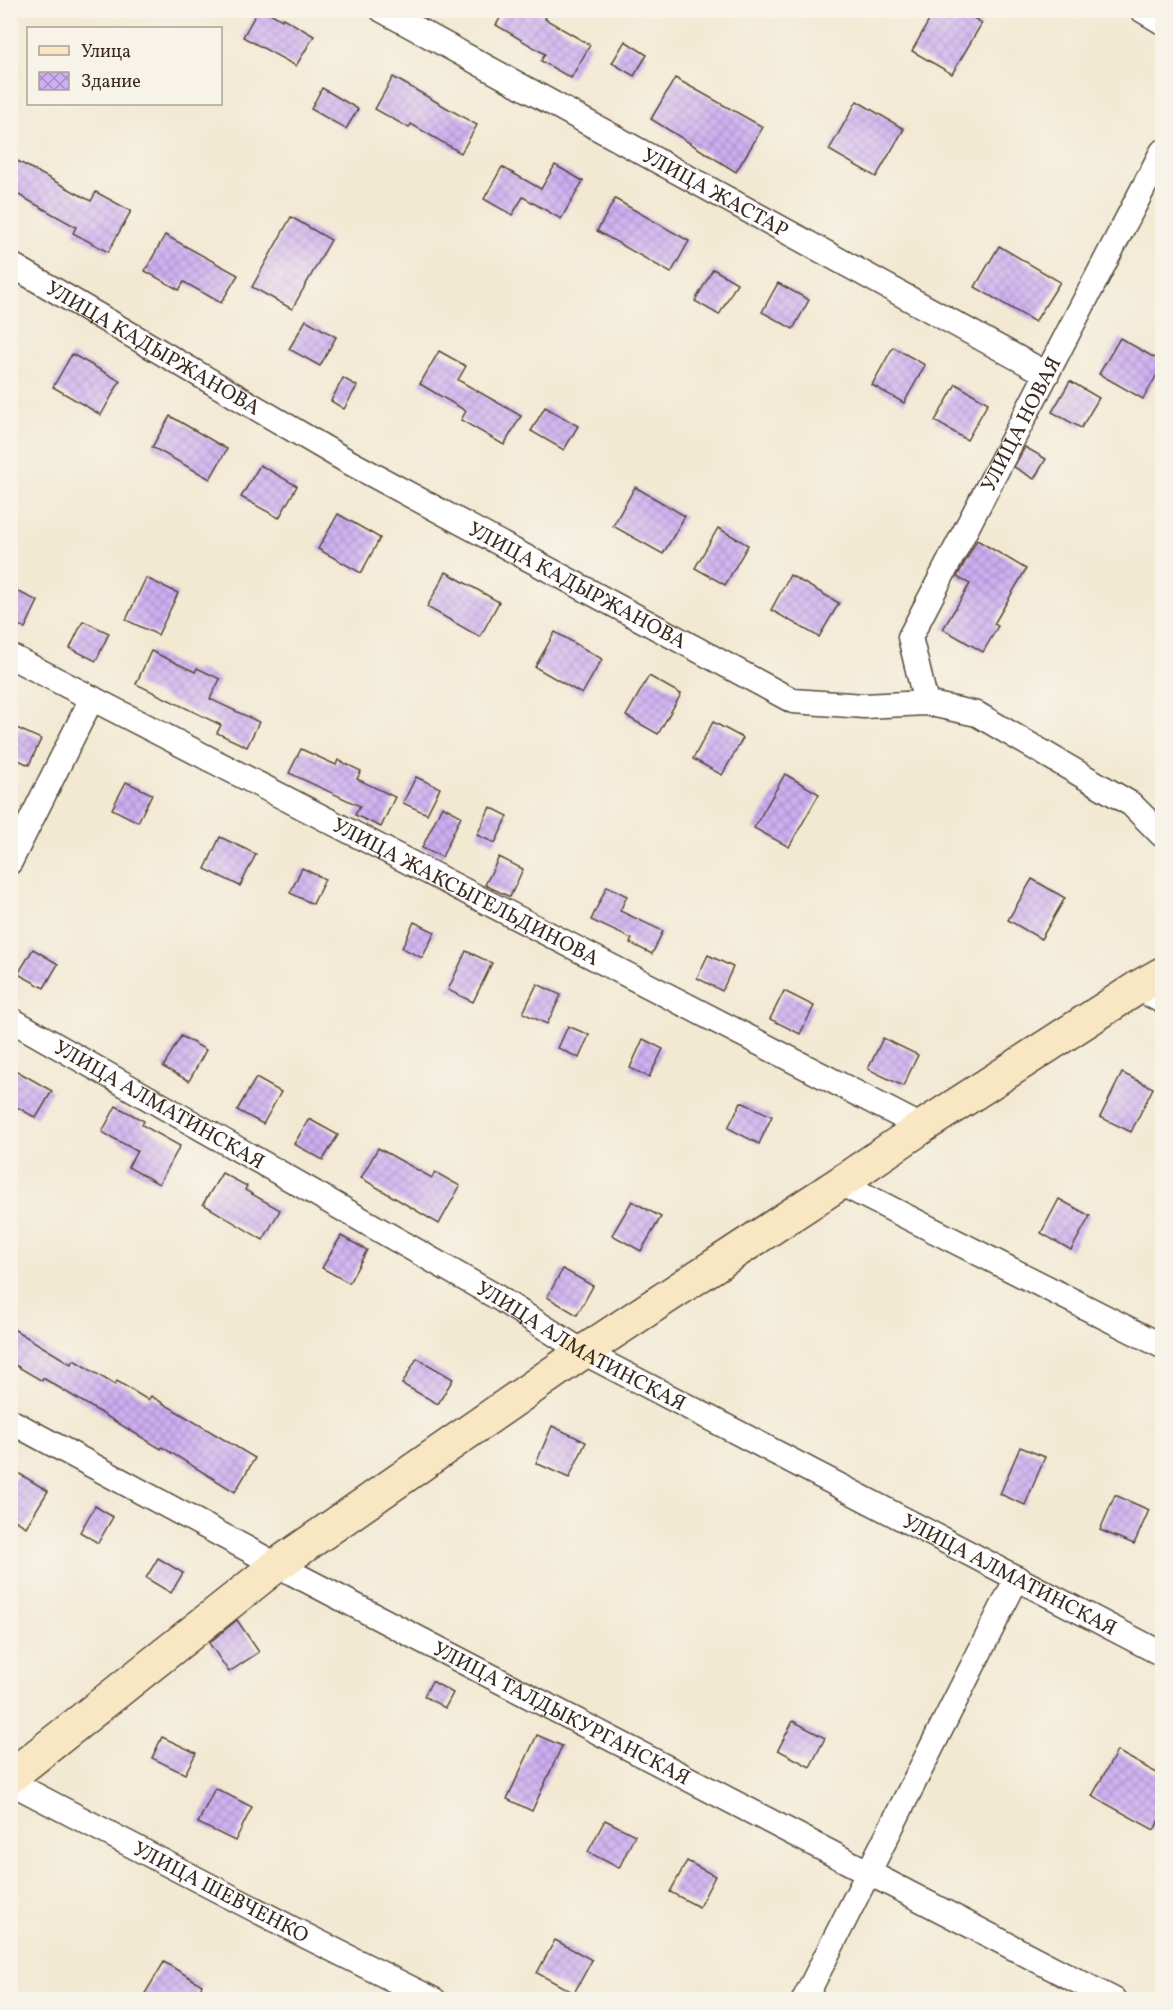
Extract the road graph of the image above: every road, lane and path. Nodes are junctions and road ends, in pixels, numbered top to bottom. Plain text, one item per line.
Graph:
1 (382, 10) edge
2 (1142, 10) edge
3 (1162, 22) edge
4 (1162, 152) edge
5 (10, 264) edge
6 (1047, 374) junction
7 (10, 656) edge
8 (92, 698) junction
9 (926, 703) junction
10 (1162, 835) edge
11 (10, 862) edge
12 (1154, 988) edge
13 (10, 1019) edge
14 (922, 1127) junction
15 (840, 1183) junction
16 (1162, 1346) edge
17 (583, 1352) junction
18 (10, 1421) edge
19 (278, 1565) junction
20 (1017, 1578) junction
21 (1162, 1654) edge
22 (10, 1777) edge
23 (10, 1782) edge
24 (868, 1872) junction
25 (434, 2000) edge
26 (804, 2000) edge
27 (1114, 2000) edge

1 - 6 street, УЛИЦА ЖАСТАР
2 - 3 street
4 - 6 street, УЛИЦА НОВАЯ
5 - 9 street, УЛИЦА КАДЫРЖАНОВА
6 - 9 street, УЛИЦА НОВАЯ
7 - 8 street, УЛИЦА ЖАКСЫГЕЛЬДИНОВА
8 - 11 street
8 - 14 street, УЛИЦА ЖАКСЫГЕЛЬДИНОВА
9 - 10 street, УЛИЦА КАДЫРЖАНОВА
12 - 14 street
13 - 17 street, УЛИЦА АЛМАТИНСКАЯ
14 - 15 street
15 - 16 street
15 - 17 street
17 - 19 street
17 - 20 street, УЛИЦА АЛМАТИНСКАЯ
18 - 19 street, УЛИЦА ТАЛДЫКУРГАНСКАЯ
19 - 22 street
19 - 24 street, УЛИЦА ТАЛДЫКУРГАНСКАЯ
20 - 21 street, УЛИЦА АЛМАТИНСКАЯ
20 - 24 street
23 - 25 street, УЛИЦА ШЕВЧЕНКО
24 - 26 street
24 - 27 street, УЛИЦА ТАЛДЫКУРГАНСКАЯ

